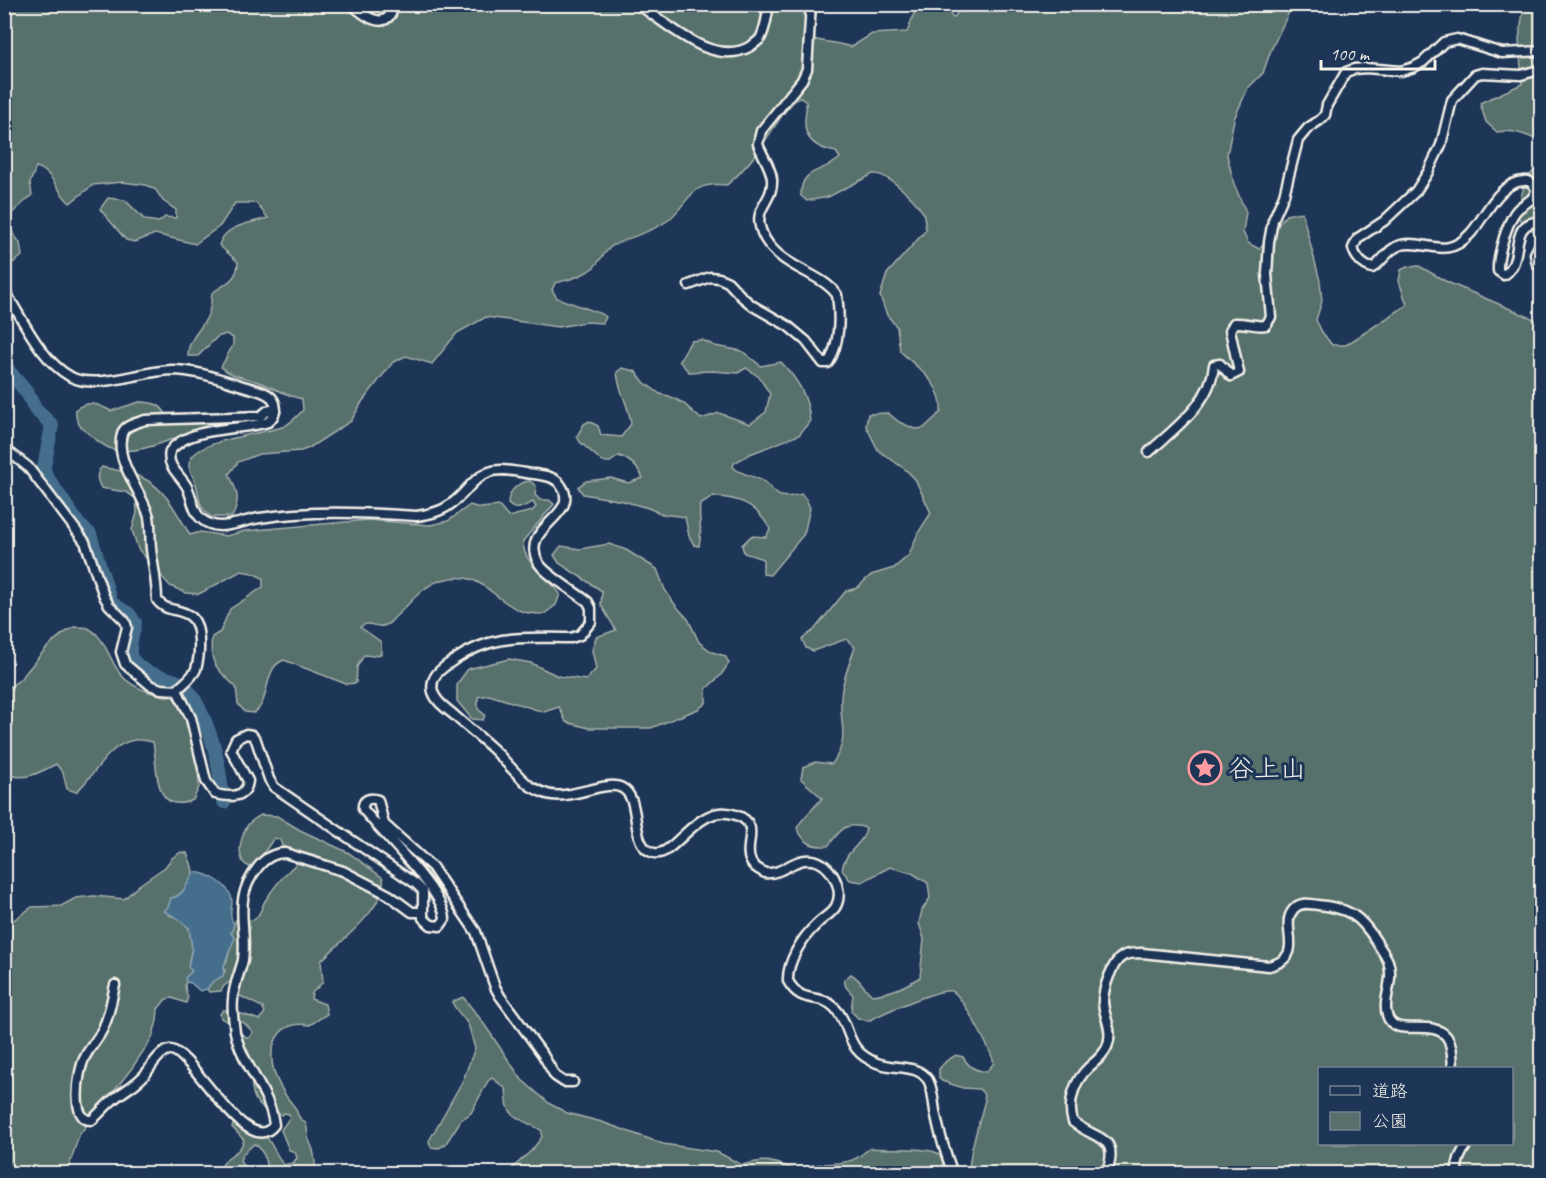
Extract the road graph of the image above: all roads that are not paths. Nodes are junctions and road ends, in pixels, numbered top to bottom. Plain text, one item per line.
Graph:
1 (351, 4) edge
2 (384, 4) edge
3 (637, 4) edge
4 (768, 4) edge
5 (811, 4) edge
6 (1542, 51) edge
7 (1542, 69) edge
8 (1542, 221) edge
9 (1542, 240) edge
10 (1542, 268) edge
11 (689, 285) dead end
12 (4, 290) edge
13 (276, 409) junction
14 (4, 448) edge
15 (1149, 452) dead end
16 (177, 690) junction
17 (422, 912) junction
18 (115, 985) dead end
19 (1453, 1067) edge
20 (573, 1082) dead end
21 (1466, 1145) edge
22 (952, 1173) edge
23 (1106, 1173) edge
24 (1457, 1173) edge

1 - 2 street
3 - 4 street
5 - 11 street
6 - 15 street
7 - 8 street
9 - 10 street
12 - 13 street
13 - 16 street
13 - 22 street
14 - 16 street
16 - 17 street
17 - 18 street
17 - 20 street
19 - 23 street
21 - 24 street

